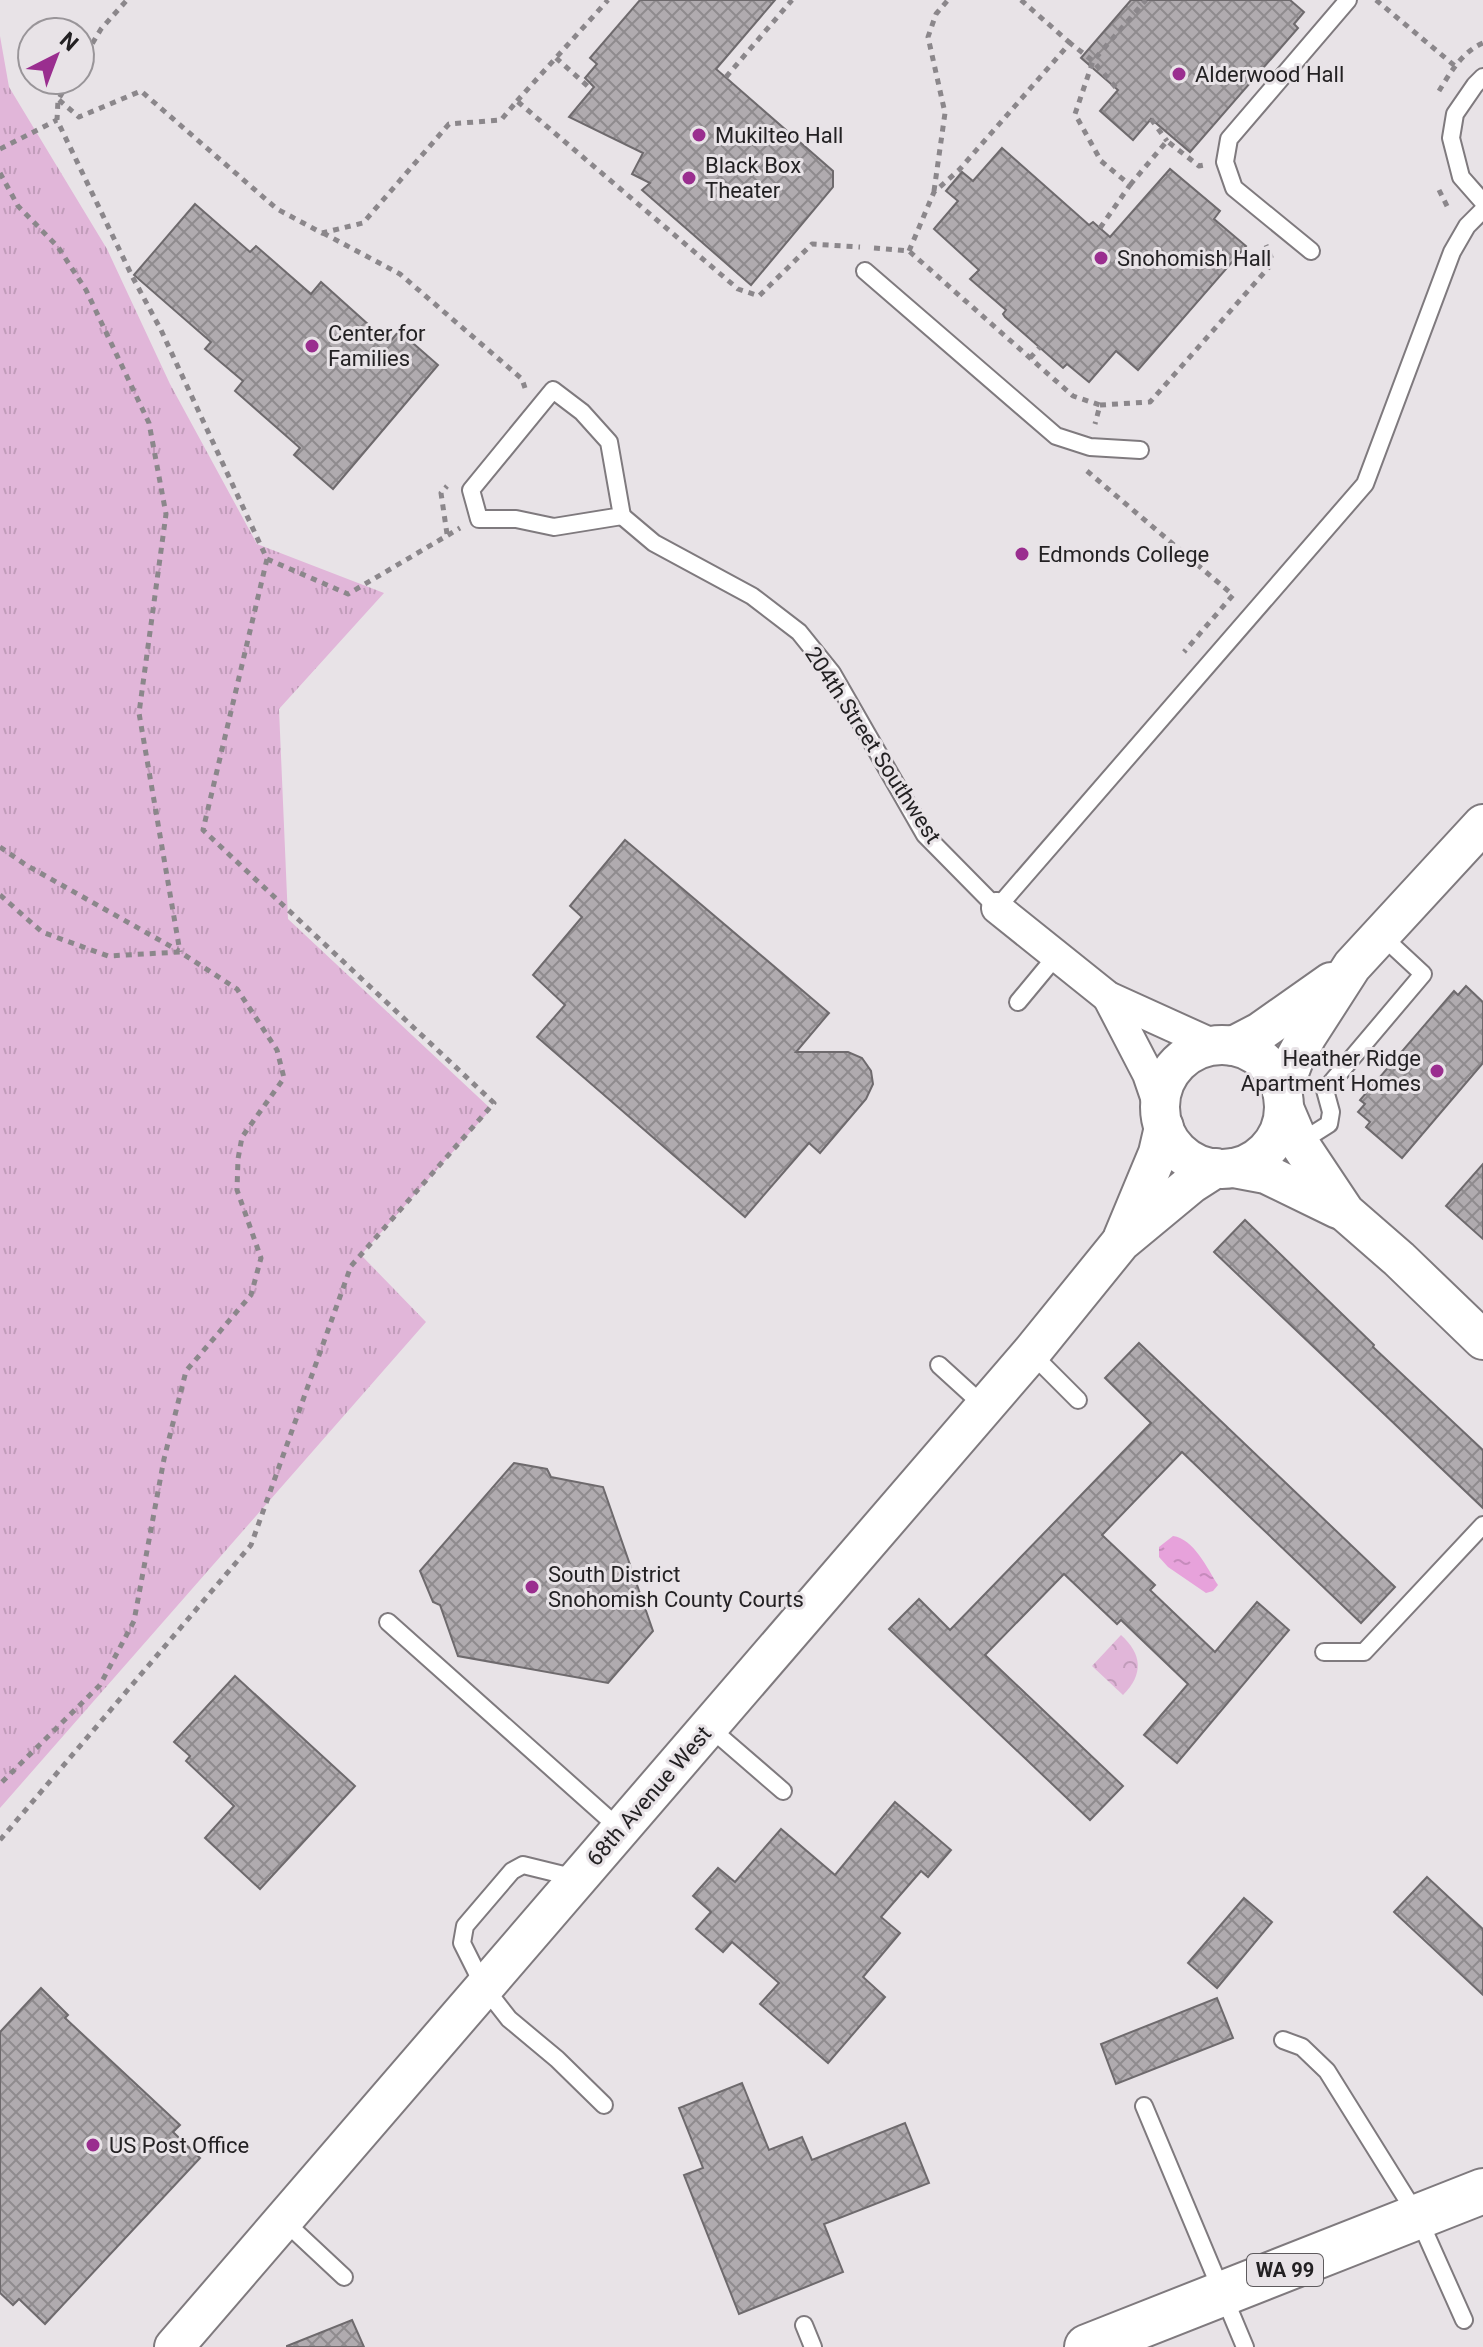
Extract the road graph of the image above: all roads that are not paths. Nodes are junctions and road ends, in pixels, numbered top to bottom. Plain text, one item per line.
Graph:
1 (1348, 0) edge
2 (1479, 81) edge
3 (1483, 202) edge
4 (1483, 210) edge
5 (1311, 251) dead end
6 (865, 271) dead end
7 (1140, 450) dead end
8 (622, 516) junction
9 (1483, 824) edge
10 (997, 908) junction
11 (1381, 935) junction
12 (1057, 955) junction
13 (1352, 966) junction
14 (1108, 997) junction
15 (1018, 1002) dead end
16 (1223, 1045) junction
17 (1283, 1100) junction
18 (1162, 1118) junction
19 (1299, 1143) junction
20 (1225, 1168) junction
21 (1345, 1212) junction
22 (1121, 1242) junction
23 (1481, 1335) edge
24 (1031, 1353) junction
25 (939, 1365) dead end
26 (1078, 1400) dead end
27 (984, 1406) junction
28 (1483, 1525) edge
29 (388, 1622) dead end
30 (1324, 1652) dead end
31 (709, 1727) junction
32 (783, 1791) dead end
33 (620, 1829) junction
34 (577, 1878) junction
35 (484, 1987) junction
36 (1283, 2040) dead end
37 (604, 2105) dead end
38 (1144, 2106) dead end
39 (1483, 2191) edge
40 (1418, 2217) junction
41 (283, 2220) junction
42 (344, 2277) dead end
43 (1223, 2294) junction
44 (1464, 2320) dead end
45 (804, 2325) dead end
46 (174, 2347) edge
47 (813, 2347) edge
48 (1087, 2347) edge
49 (1245, 2347) edge

1 - 5 lane
2 - 3 lane
4 - 10 lane
6 - 7 lane
8 - 8 lane
8 - 10 lane, 204th Street Southwest
9 - 11 street
10 - 12 street, 204th Street Southwest
11 - 13 street
11 - 19 lane
12 - 14 street, 204th Street Southwest
12 - 15 lane
13 - 16 street
13 - 17 street
14 - 16 street, 204th Street Southwest
14 - 18 street, 204th Street Southwest
16 - 17 street
16 - 18 street
17 - 19 street
17 - 20 street
18 - 20 street
18 - 22 street, 68th Avenue West
19 - 21 street
20 - 21 street
20 - 22 street, 68th Avenue West
21 - 23 street
22 - 24 street, 68th Avenue West
24 - 26 lane
24 - 27 street, 68th Avenue West
25 - 27 lane
27 - 31 street, 68th Avenue West
28 - 30 lane
29 - 33 lane
31 - 32 lane
31 - 33 street, 68th Avenue West
33 - 34 street, 68th Avenue West
34 - 35 street, 68th Avenue West
34 - 35 lane
35 - 37 lane
35 - 41 street, 68th Avenue West
36 - 40 lane
38 - 43 lane
39 - 40 highway, WA 99
40 - 43 highway, WA 99
40 - 44 lane
41 - 42 lane
41 - 46 street, 68th Avenue West
43 - 48 highway, WA 99
43 - 49 lane
45 - 47 lane

